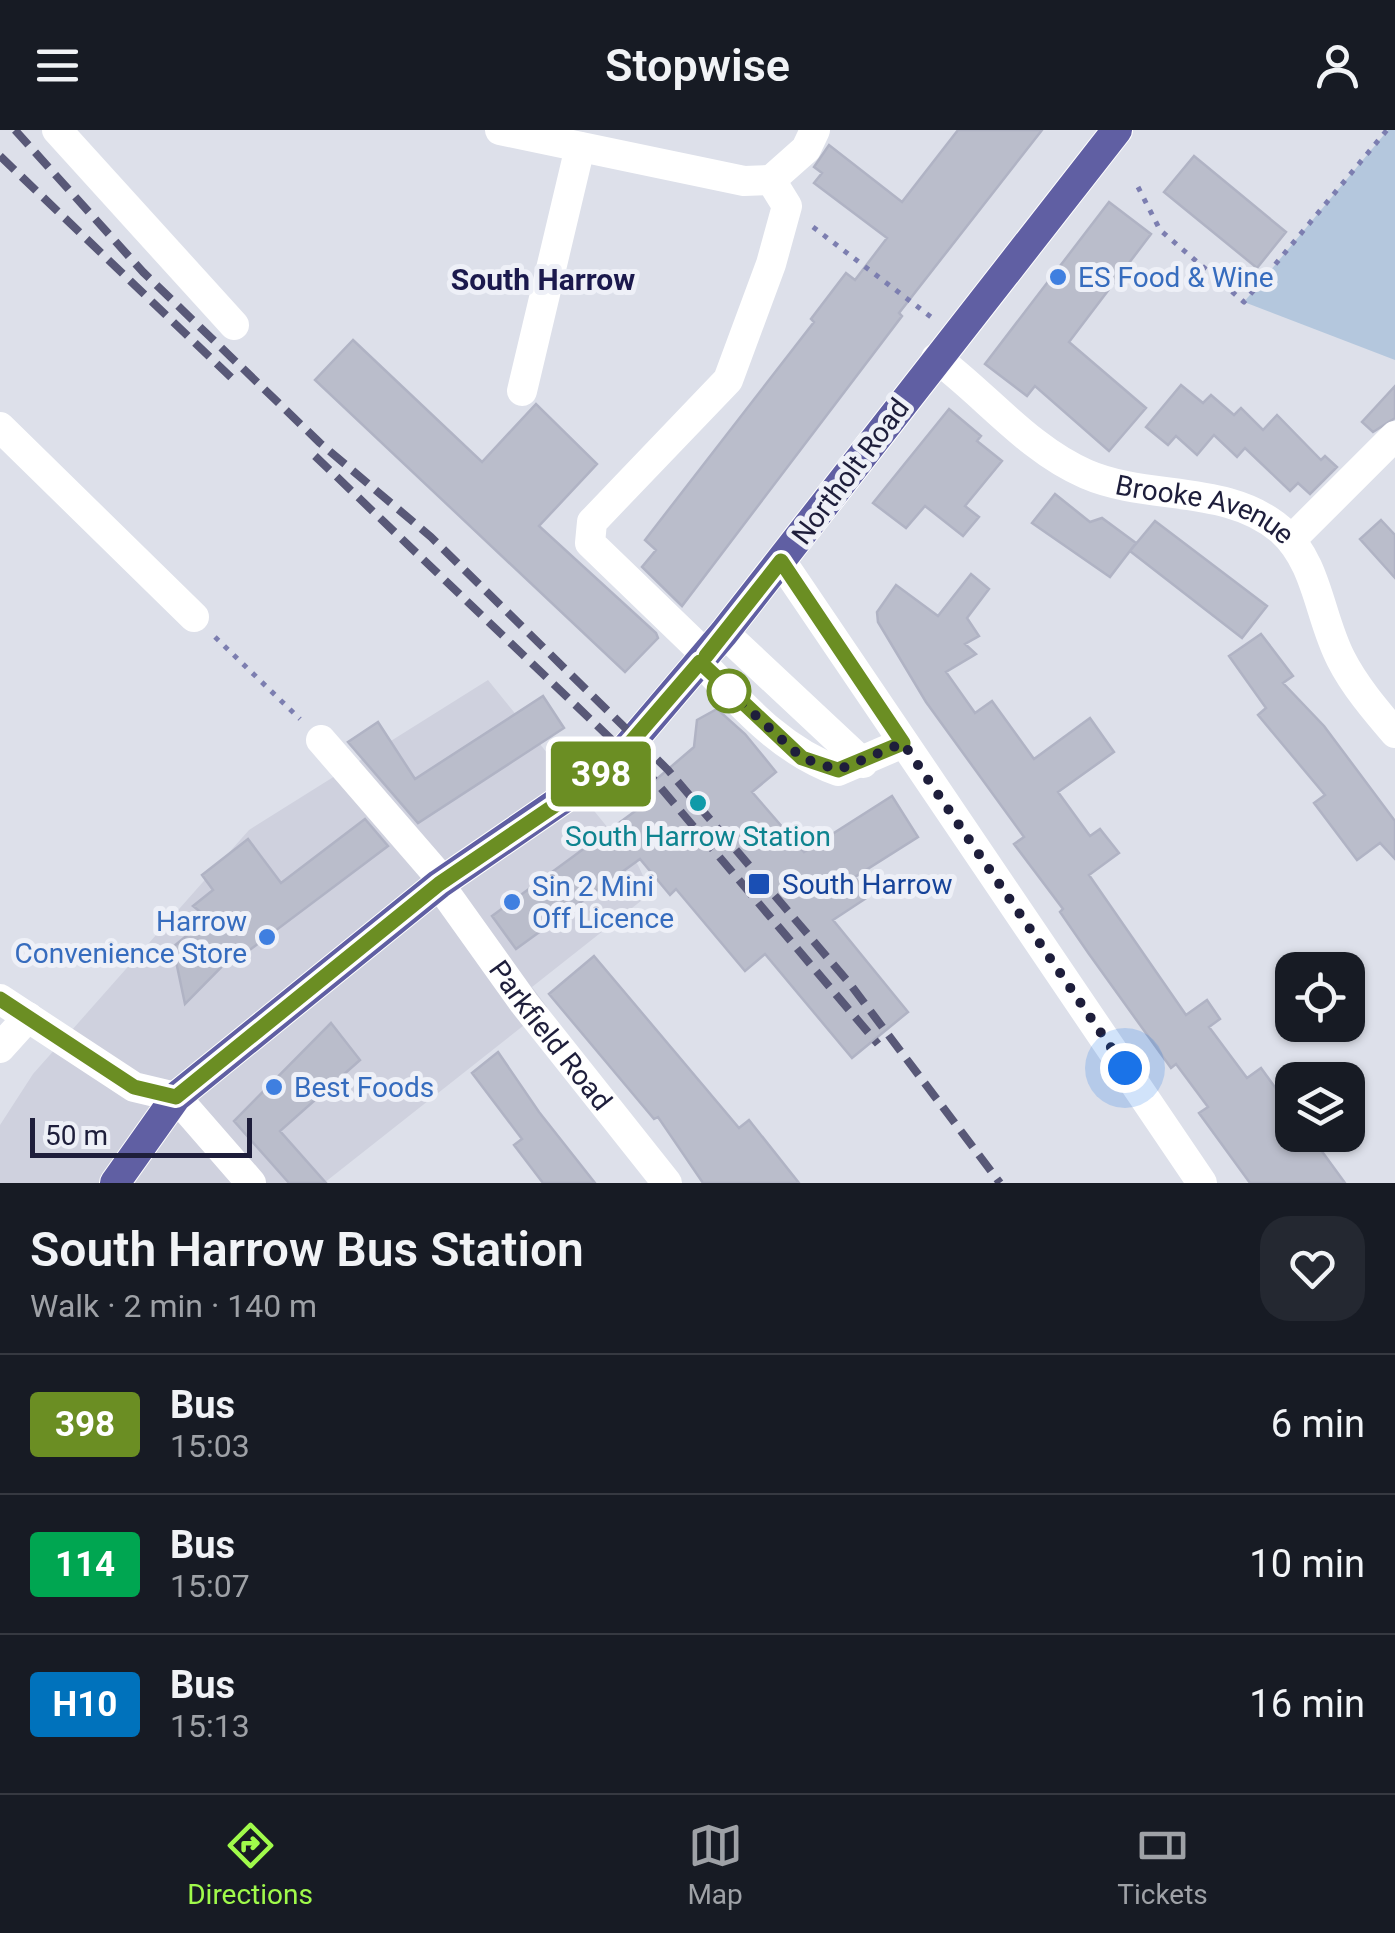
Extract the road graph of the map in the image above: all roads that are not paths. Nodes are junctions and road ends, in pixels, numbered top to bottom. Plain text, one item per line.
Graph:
1 (57, 130) edge
2 (500, 130) edge
3 (815, 130) edge
4 (1117, 130) edge
5 (580, 147) junction
6 (779, 193) junction
7 (234, 324) dead end
8 (945, 346) junction
9 (522, 391) dead end
10 (0, 427) edge
11 (1395, 436) edge
12 (1290, 540) junction
13 (781, 561) junction
14 (194, 617) road end
15 (710, 650) junction
16 (1391, 720) edge
17 (321, 740) road end
18 (903, 743) junction
19 (441, 883) junction
20 (0, 999) edge
21 (28, 1017) junction
22 (0, 1048) edge
23 (176, 1097) junction
24 (115, 1183) edge
25 (251, 1183) edge
26 (668, 1183) edge
27 (1202, 1183) edge

1 - 7 street
2 - 5 street
3 - 6 street
4 - 8 main road, Northolt Road
5 - 6 street
5 - 9 street
6 - 15 street
8 - 12 street, Brooke Avenue
8 - 13 main road, Northolt Road
10 - 14 street
11 - 12 street
12 - 16 street, Brooke Avenue
13 - 15 main road, Northolt Road
13 - 18 street
15 - 18 street
15 - 19 main road, Northolt Road
17 - 19 street, Parkfield Road
18 - 27 street
19 - 23 main road, Northolt Road
19 - 26 street, Parkfield Road
20 - 21 street
21 - 22 street
21 - 23 street
23 - 24 main road, Northolt Road
23 - 25 street

